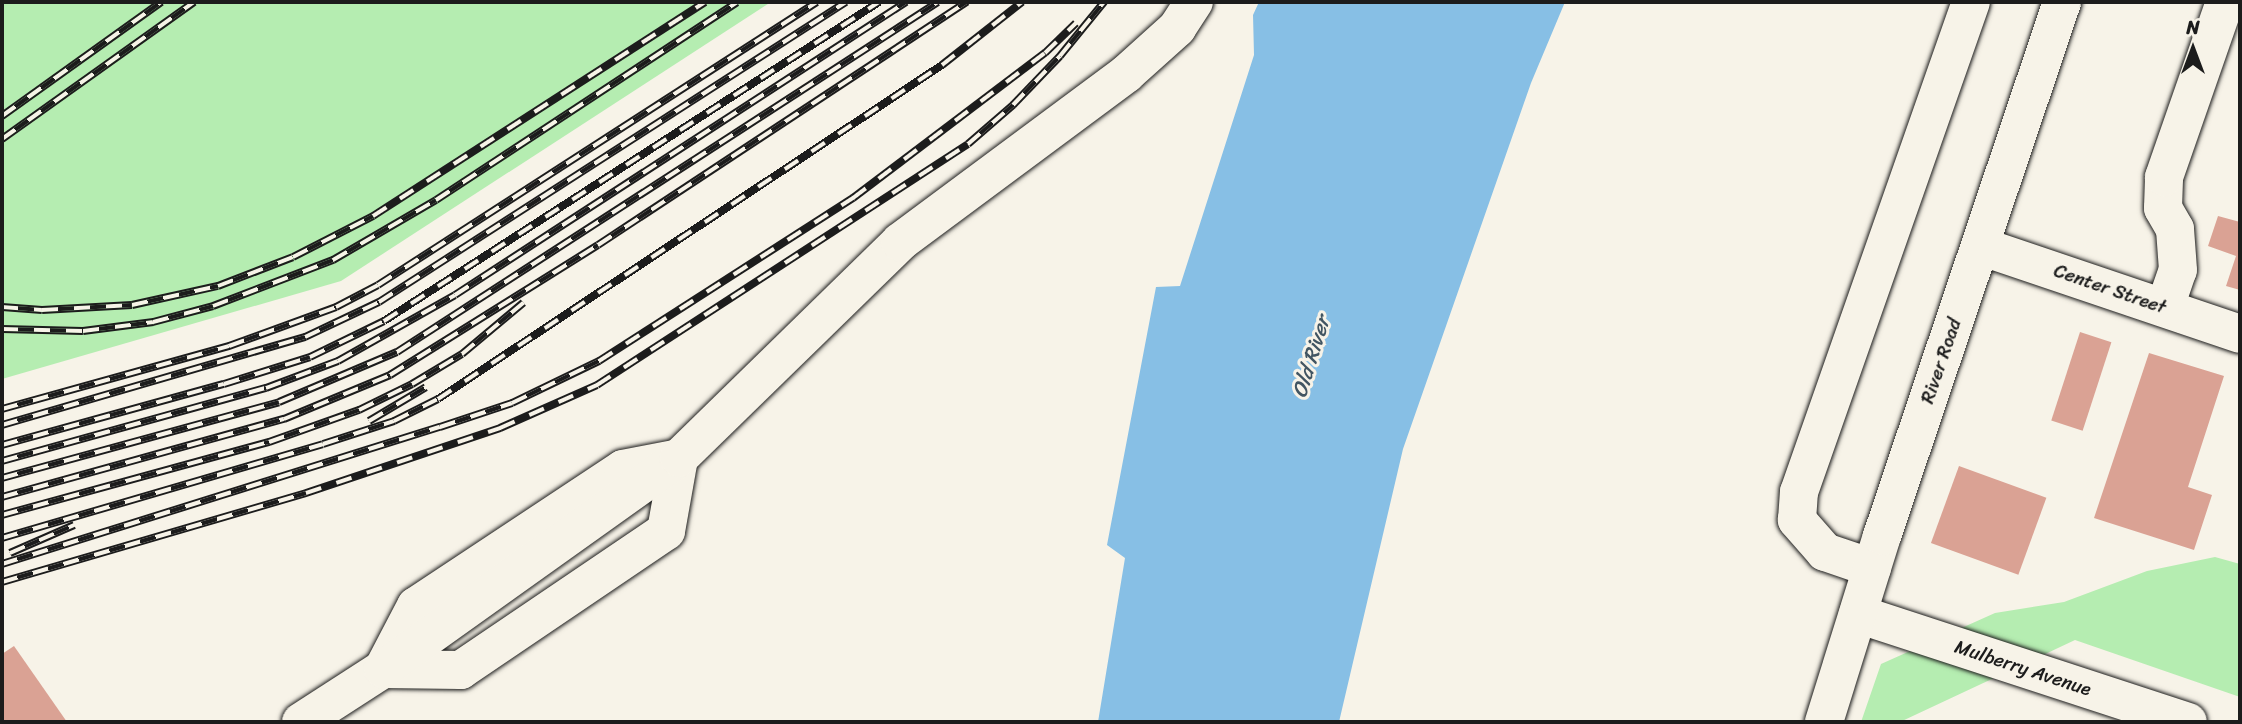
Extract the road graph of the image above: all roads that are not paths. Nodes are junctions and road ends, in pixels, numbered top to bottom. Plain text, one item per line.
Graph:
1 (1194, 2) edge
2 (1971, 2) edge
3 (2062, 2) edge
4 (2225, 2) edge
5 (1980, 246) junction
6 (2165, 307) junction
7 (2240, 334) edge
8 (680, 458) junction
9 (1872, 568) junction
10 (1858, 614) junction
11 (383, 669) junction
12 (301, 722) edge
13 (1824, 722) edge
14 (2187, 722) edge

1 - 8 street
2 - 9 street
3 - 5 street, River Road
4 - 6 street
5 - 6 street, Center Street
5 - 9 street, River Road
6 - 7 street, Center Street
8 - 11 street
8 - 11 street
9 - 10 street, River Road
10 - 13 street, River Road
10 - 14 street, Mulberry Avenue
11 - 12 street

